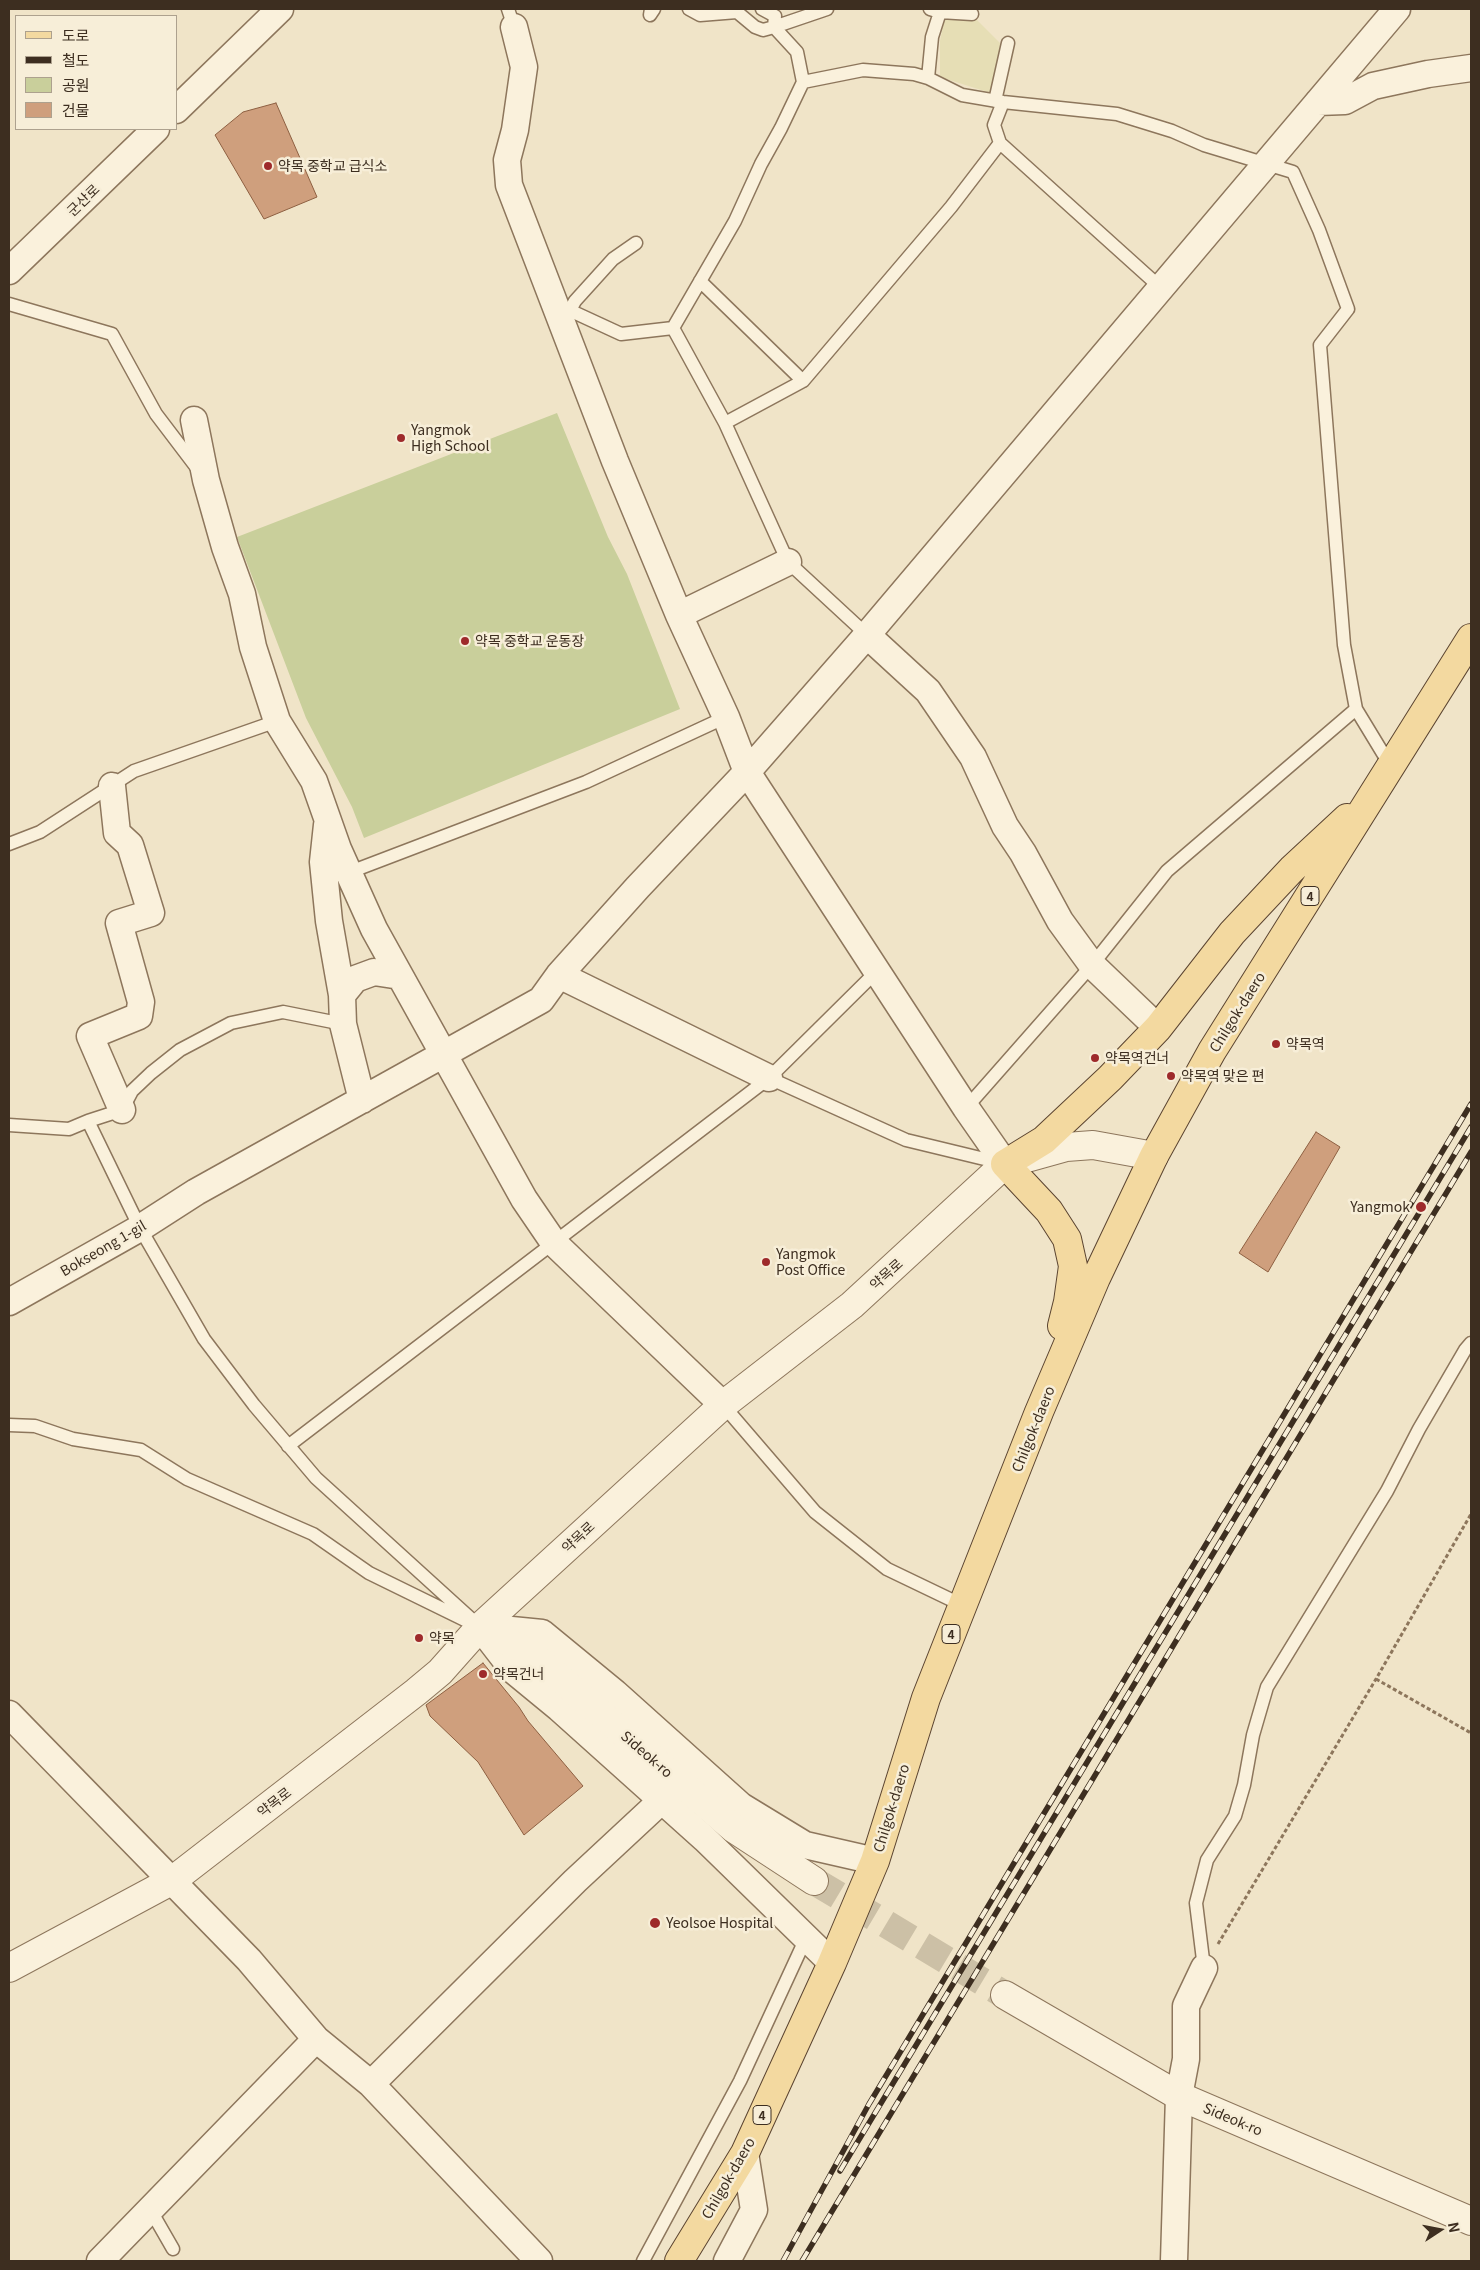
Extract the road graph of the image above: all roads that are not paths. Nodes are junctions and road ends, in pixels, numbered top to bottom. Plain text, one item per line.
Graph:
1 (280, 9) edge
2 (689, 9) edge
3 (762, 9) edge
4 (827, 9) edge
5 (1396, 9) edge
6 (935, 10) edge
7 (972, 14) dead end
8 (514, 15) edge
9 (774, 27) junction
10 (1008, 43) dead end
11 (1471, 68) edge
12 (928, 78) junction
13 (803, 82) junction
14 (999, 102) junction
15 (1318, 102) junction
16 (178, 108) edge
17 (155, 130) edge
18 (1000, 143) junction
19 (1267, 163) junction
20 (636, 243) dead end
21 (9, 271) edge
22 (700, 281) junction
23 (1161, 288) junction
24 (9, 304) edge
25 (563, 307) junction
26 (673, 328) junction
27 (803, 381) junction
28 (194, 420) dead end
29 (725, 423) junction
30 (206, 480) junction
31 (788, 562) junction
32 (679, 615) junction
33 (868, 635) junction
34 (1471, 638) edge
35 (1356, 709) junction
36 (726, 717) junction
37 (277, 722) junction
38 (1390, 766) junction
39 (748, 772) junction
40 (112, 786) junction
41 (1370, 796) junction
42 (328, 817) junction
43 (9, 844) edge
44 (350, 872) junction
45 (1092, 965) junction
46 (876, 971) junction
47 (559, 975) junction
48 (400, 976) junction
49 (342, 995) junction
50 (343, 1024) junction
51 (1158, 1028) junction
52 (443, 1054) junction
53 (769, 1078) junction
54 (362, 1100) junction
55 (966, 1108) junction
56 (122, 1110) junction
57 (88, 1121) junction
58 (9, 1125) edge
59 (1154, 1156) junction
60 (1006, 1164) junction
61 (140, 1228) junction
62 (554, 1243) junction
63 (9, 1302) edge
64 (1471, 1343) edge
65 (722, 1405) junction
66 (1039, 1412) junction
67 (9, 1424) edge
68 (288, 1446) junction
69 (962, 1605) junction
70 (480, 1627) junction
71 (9, 1714) edge
72 (661, 1801) junction
73 (875, 1861) junction
74 (173, 1880) junction
75 (814, 1881) tunnel mouth
76 (806, 1938) junction
77 (832, 1963) junction
78 (9, 1968) edge
79 (1204, 1968) joint
80 (1005, 1995) tunnel mouth
81 (316, 2039) junction
82 (371, 2084) junction
83 (1179, 2096) junction
84 (745, 2153) junction
85 (150, 2209) junction
86 (1471, 2220) edge
87 (172, 2250) dead end
88 (100, 2261) edge
89 (539, 2261) edge
90 (643, 2261) edge
91 (679, 2261) edge
92 (727, 2261) edge
93 (1174, 2261) edge

1 - 16 street
2 - 9 lane
3 - 9 lane
4 - 9 lane
5 - 15 street, Bokseong 1-gil
6 - 7 lane
6 - 12 lane
8 - 25 street
9 - 13 lane
10 - 14 lane
11 - 15 street
12 - 13 lane
12 - 14 lane
13 - 22 lane
14 - 18 lane
14 - 19 lane
15 - 19 street, Bokseong 1-gil
17 - 21 street, 군산로
18 - 23 lane
18 - 27 lane
19 - 23 street, Bokseong 1-gil
19 - 35 lane
20 - 25 lane
22 - 26 lane
22 - 27 lane
23 - 33 street, Bokseong 1-gil
24 - 30 lane
25 - 26 lane
25 - 32 street
26 - 29 lane
27 - 29 lane
28 - 30 street
29 - 31 lane
30 - 37 street
31 - 32 street
31 - 33 lane
32 - 36 street
33 - 39 street, Bokseong 1-gil
33 - 45 street
34 - 38 main road, Chilgok-daero / 4
35 - 38 lane
35 - 45 lane
36 - 39 street
36 - 44 lane
37 - 40 lane
37 - 42 street
38 - 41 main road, Chilgok-daero / 4
39 - 46 street
39 - 47 street, Bokseong 1-gil
40 - 43 lane
40 - 56 street
41 - 51 main road
41 - 59 main road, Chilgok-daero / 4
42 - 44 street
42 - 49 street
44 - 48 street
45 - 51 street
45 - 55 lane
46 - 53 lane
46 - 55 street
47 - 52 street, Bokseong 1-gil
47 - 53 street
48 - 49 street
48 - 52 street
49 - 50 street
50 - 54 street
50 - 56 lane
51 - 60 main road
52 - 54 street, Bokseong 1-gil
52 - 62 street
53 - 60 lane
53 - 62 lane
54 - 61 street, Bokseong 1-gil
55 - 60 street
56 - 57 lane
57 - 58 lane
57 - 61 lane
59 - 60 street, 약목로
59 - 66 main road, Chilgok-daero / 4
60 - 65 street, 약목로
60 - 66 main road
61 - 63 street, Bokseong 1-gil
61 - 68 lane
62 - 65 street
62 - 68 lane
64 - 79 lane
65 - 69 lane
65 - 70 street, 약목로
66 - 69 main road, Chilgok-daero / 4
67 - 70 lane
68 - 70 lane
69 - 73 main road, Chilgok-daero / 4
70 - 72 street
70 - 73 street
70 - 74 street, 약목로
70 - 75 street, Sideok-ro
71 - 74 street
72 - 76 street
72 - 82 street
73 - 77 main road, Chilgok-daero / 4
74 - 78 street, 약목로
74 - 81 street
76 - 77 street
76 - 90 lane
77 - 84 main road, Chilgok-daero / 4
79 - 83 street
80 - 83 street, Sideok-ro
81 - 82 street
81 - 85 street
82 - 89 street
83 - 86 street, Sideok-ro
83 - 93 street
84 - 91 main road, Chilgok-daero / 4
84 - 92 street
85 - 87 lane
85 - 88 street

